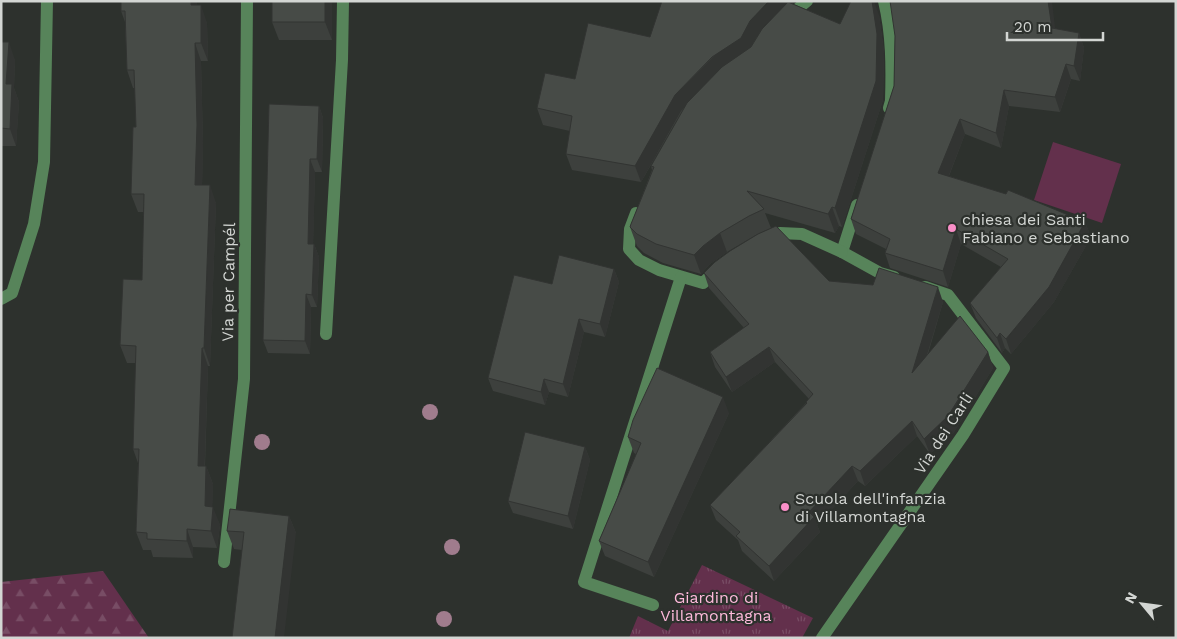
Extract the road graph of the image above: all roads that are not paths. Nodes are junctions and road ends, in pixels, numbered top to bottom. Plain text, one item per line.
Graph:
1 (47, 1) edge
2 (248, 1) edge
3 (343, 1) edge
4 (807, 1) edge
5 (884, 1) edge
6 (779, 25) edge
7 (885, 120) edge
8 (860, 195) edge
9 (640, 203) edge
10 (760, 242) edge
11 (842, 252) junction
12 (726, 263) edge
13 (681, 277) junction
14 (1, 299) edge
15 (326, 334) dead end
16 (224, 562) dead end
17 (652, 605) dead end
18 (822, 638) edge

1 - 14 street
2 - 16 street, Via per Campél
3 - 15 street
4 - 6 street
5 - 7 street
8 - 11 street
9 - 13 street
10 - 11 street
11 - 18 street, Via dei Carli
12 - 13 street
13 - 17 street

